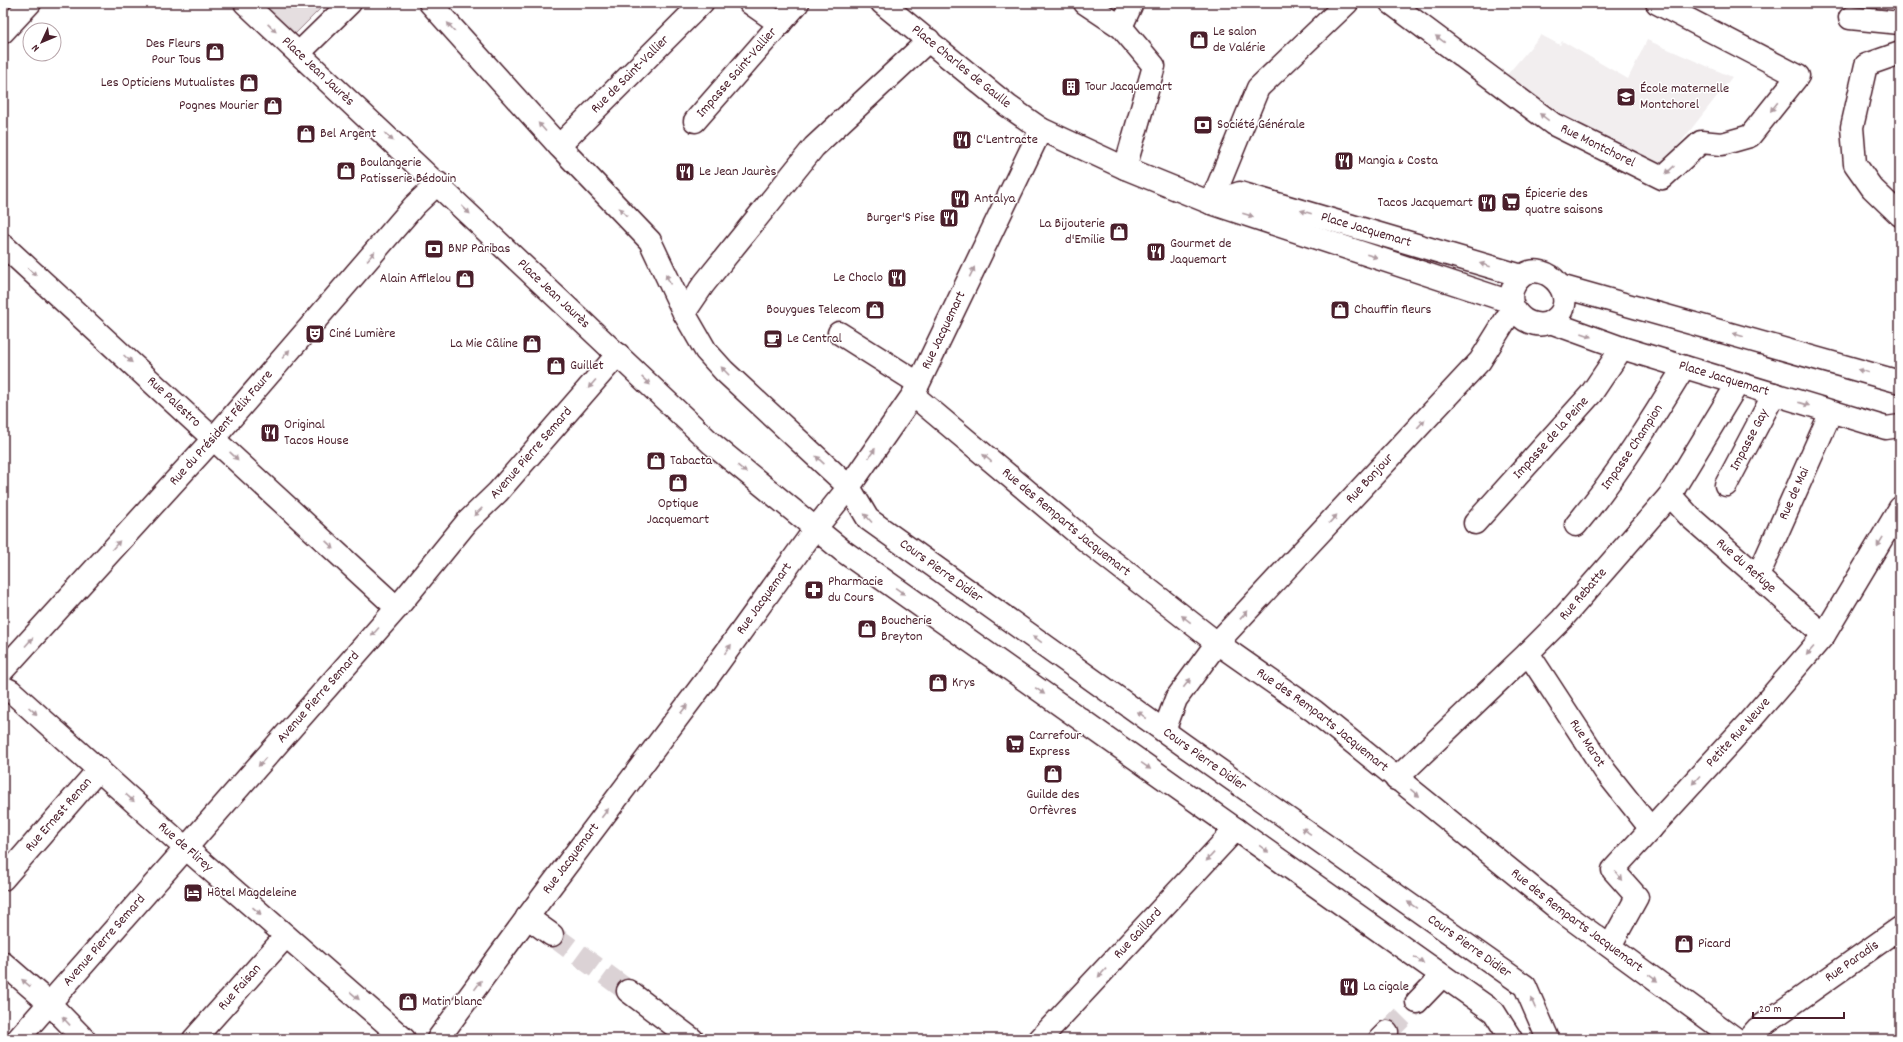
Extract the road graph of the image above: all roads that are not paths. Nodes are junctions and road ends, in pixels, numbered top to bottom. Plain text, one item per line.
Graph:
1 (30, 3) edge
2 (246, 3) edge
3 (350, 3) edge
4 (430, 3) edge
5 (702, 3) edge
6 (750, 3) edge
7 (798, 3) edge
8 (882, 3) edge
9 (1085, 3) edge
10 (1132, 3) edge
11 (1347, 3) edge
12 (1391, 3) edge
13 (1657, 3) edge
14 (1850, 18) dead end
15 (1890, 22) edge
16 (780, 24) junction
17 (1121, 27) junction
18 (3, 32) edge
19 (929, 40) junction
20 (299, 53) junction
21 (1900, 53) edge
22 (696, 121) dead end
23 (1041, 129) junction
24 (560, 146) junction
25 (1125, 168) junction
26 (438, 183) junction
27 (1211, 203) junction
28 (1900, 215) edge
29 (3, 245) edge
30 (1522, 276) junction
31 (1560, 286) junction
32 (1512, 305) junction
33 (684, 313) junction
34 (1550, 322) junction
35 (839, 333) dead end
36 (1622, 348) junction
37 (618, 354) junction
38 (1684, 367) junction
39 (1900, 382) edge
40 (1738, 383) junction
41 (916, 389) junction
42 (1774, 394) junction
43 (1831, 412) junction
44 (1900, 426) edge
45 (214, 438) junction
46 (1726, 485) dead end
47 (848, 487) junction
48 (1670, 495) junction
49 (1900, 508) edge
50 (1475, 523) dead end
51 (1576, 525) dead end
52 (815, 529) junction
53 (1758, 576) junction
54 (397, 608) junction
55 (1824, 635) junction
56 (1217, 643) junction
57 (1528, 654) junction
58 (3, 670) edge
59 (3, 686) edge
60 (1164, 731) junction
61 (98, 769) junction
62 (1396, 779) junction
63 (1236, 829) junction
64 (1651, 829) junction
65 (186, 848) junction
66 (3, 879) edge
67 (527, 917) junction
68 (1900, 928) edge
69 (552, 935) tunnel mouth
70 (286, 936) junction
71 (1610, 946) junction
72 (3, 963) edge
73 (1442, 976) junction
74 (628, 991) tunnel mouth
75 (1418, 1002) tunnel mouth
76 (49, 1003) junction
77 (18, 1039) edge
78 (84, 1039) edge
79 (194, 1039) edge
80 (404, 1039) edge
81 (438, 1039) edge
82 (692, 1039) edge
83 (1040, 1039) edge
84 (1511, 1039) edge
85 (1548, 1039) edge
86 (1736, 1039) edge
87 (1748, 1039) edge

1 - 18 street
2 -> 20 street, Place Jean Jaurès
3 - 20 street
24 -> 4 street
5 - 24 street, Rue de Saint-Vallier
6 - 16 street
7 - 16 street
8 - 19 street, Place Charles de Gaulle
9 - 17 street
10 - 17 street
11 - 27 street
13 -> 12 street, Rue Montchorel
14 - 15 street
16 - 22 street, Impasse Saint-Vallier
17 - 25 street
19 - 23 street, Place Charles de Gaulle
19 - 33 street
20 -> 26 street, Place Jean Jaurès
21 - 28 street
23 - 25 street, Place Jacquemart
41 -> 23 street, Rue Jacquemart
33 -> 24 street
25 - 27 street, Place Jacquemart
26 -> 37 street, Place Jean Jaurès
45 -> 26 street, Rue du Président Félix Faure
30 -> 27 street, Place Jacquemart
27 -> 32 street, Place Jacquemart
29 -> 45 street, Rue Palestro
30 - 31 street, Place Jacquemart
30 - 32 street
31 - 34 street
39 -> 31 street, Place Jacquemart
32 - 34 street, Place Jacquemart
56 -> 32 street, Rue Bonjour
47 -> 33 street
34 -> 36 street, Place Jacquemart
35 - 41 street, Rue des Remparts Jacquemart
36 - 38 street, Place Jacquemart
36 - 50 street, Impasse de la Peine
37 -> 52 street, Place Jean Jaurès
37 -> 54 street, Avenue Pierre Semard
38 - 40 street, Place Jacquemart
38 - 51 street, Impasse Champion
40 - 42 street, Place Jacquemart
40 - 48 street, Rue Rebatte
47 -> 41 street, Rue Jacquemart
56 -> 41 street, Rue des Remparts Jacquemart
42 -> 43 street, Place Jacquemart
42 - 46 street, Impasse Gay
43 - 44 street, Place Jacquemart
43 - 53 street, Rue de Mai
45 -> 54 street, Rue Palestro
58 -> 45 street, Rue du Président Félix Faure
47 - 52 street, Rue Jacquemart
60 -> 47 street, Cours Pierre Didier
48 - 53 street, Rue du Refuge
48 - 57 street, Rue Rebatte
49 -> 55 street, Petite Rue Neuve
52 -> 63 street
67 -> 52 street, Rue Jacquemart
53 - 55 street, Rue du Refuge
54 -> 65 street, Avenue Pierre Semard
55 -> 64 street, Petite Rue Neuve
60 -> 56 street, Rue Bonjour
56 - 62 street, Rue des Remparts Jacquemart
57 - 62 street, Rue Rebatte
57 - 64 street, Rue Marot
59 -> 61 street, Rue de Flirey
85 -> 60 street, Cours Pierre Didier
61 -> 65 street, Rue de Flirey
61 - 66 street, Rue Ernest Renan
62 -> 71 street, Rue des Remparts Jacquemart
63 -> 73 street
63 -> 83 street, Rue Gaillard
64 -> 71 street, Petite Rue Neuve
65 -> 70 street, Rue de Flirey
65 - 76 street, Avenue Pierre Semard
67 - 69 street
81 -> 67 street, Rue Jacquemart
68 - 87 street, Rue Paradis
70 - 79 street, Rue Faisan
70 -> 80 street, Rue de Flirey
71 -> 86 street, Rue des Remparts Jacquemart
76 -> 72 street
73 - 75 street
73 - 84 street
74 - 82 street
76 - 77 street, Avenue Pierre Semard
78 -> 76 street

